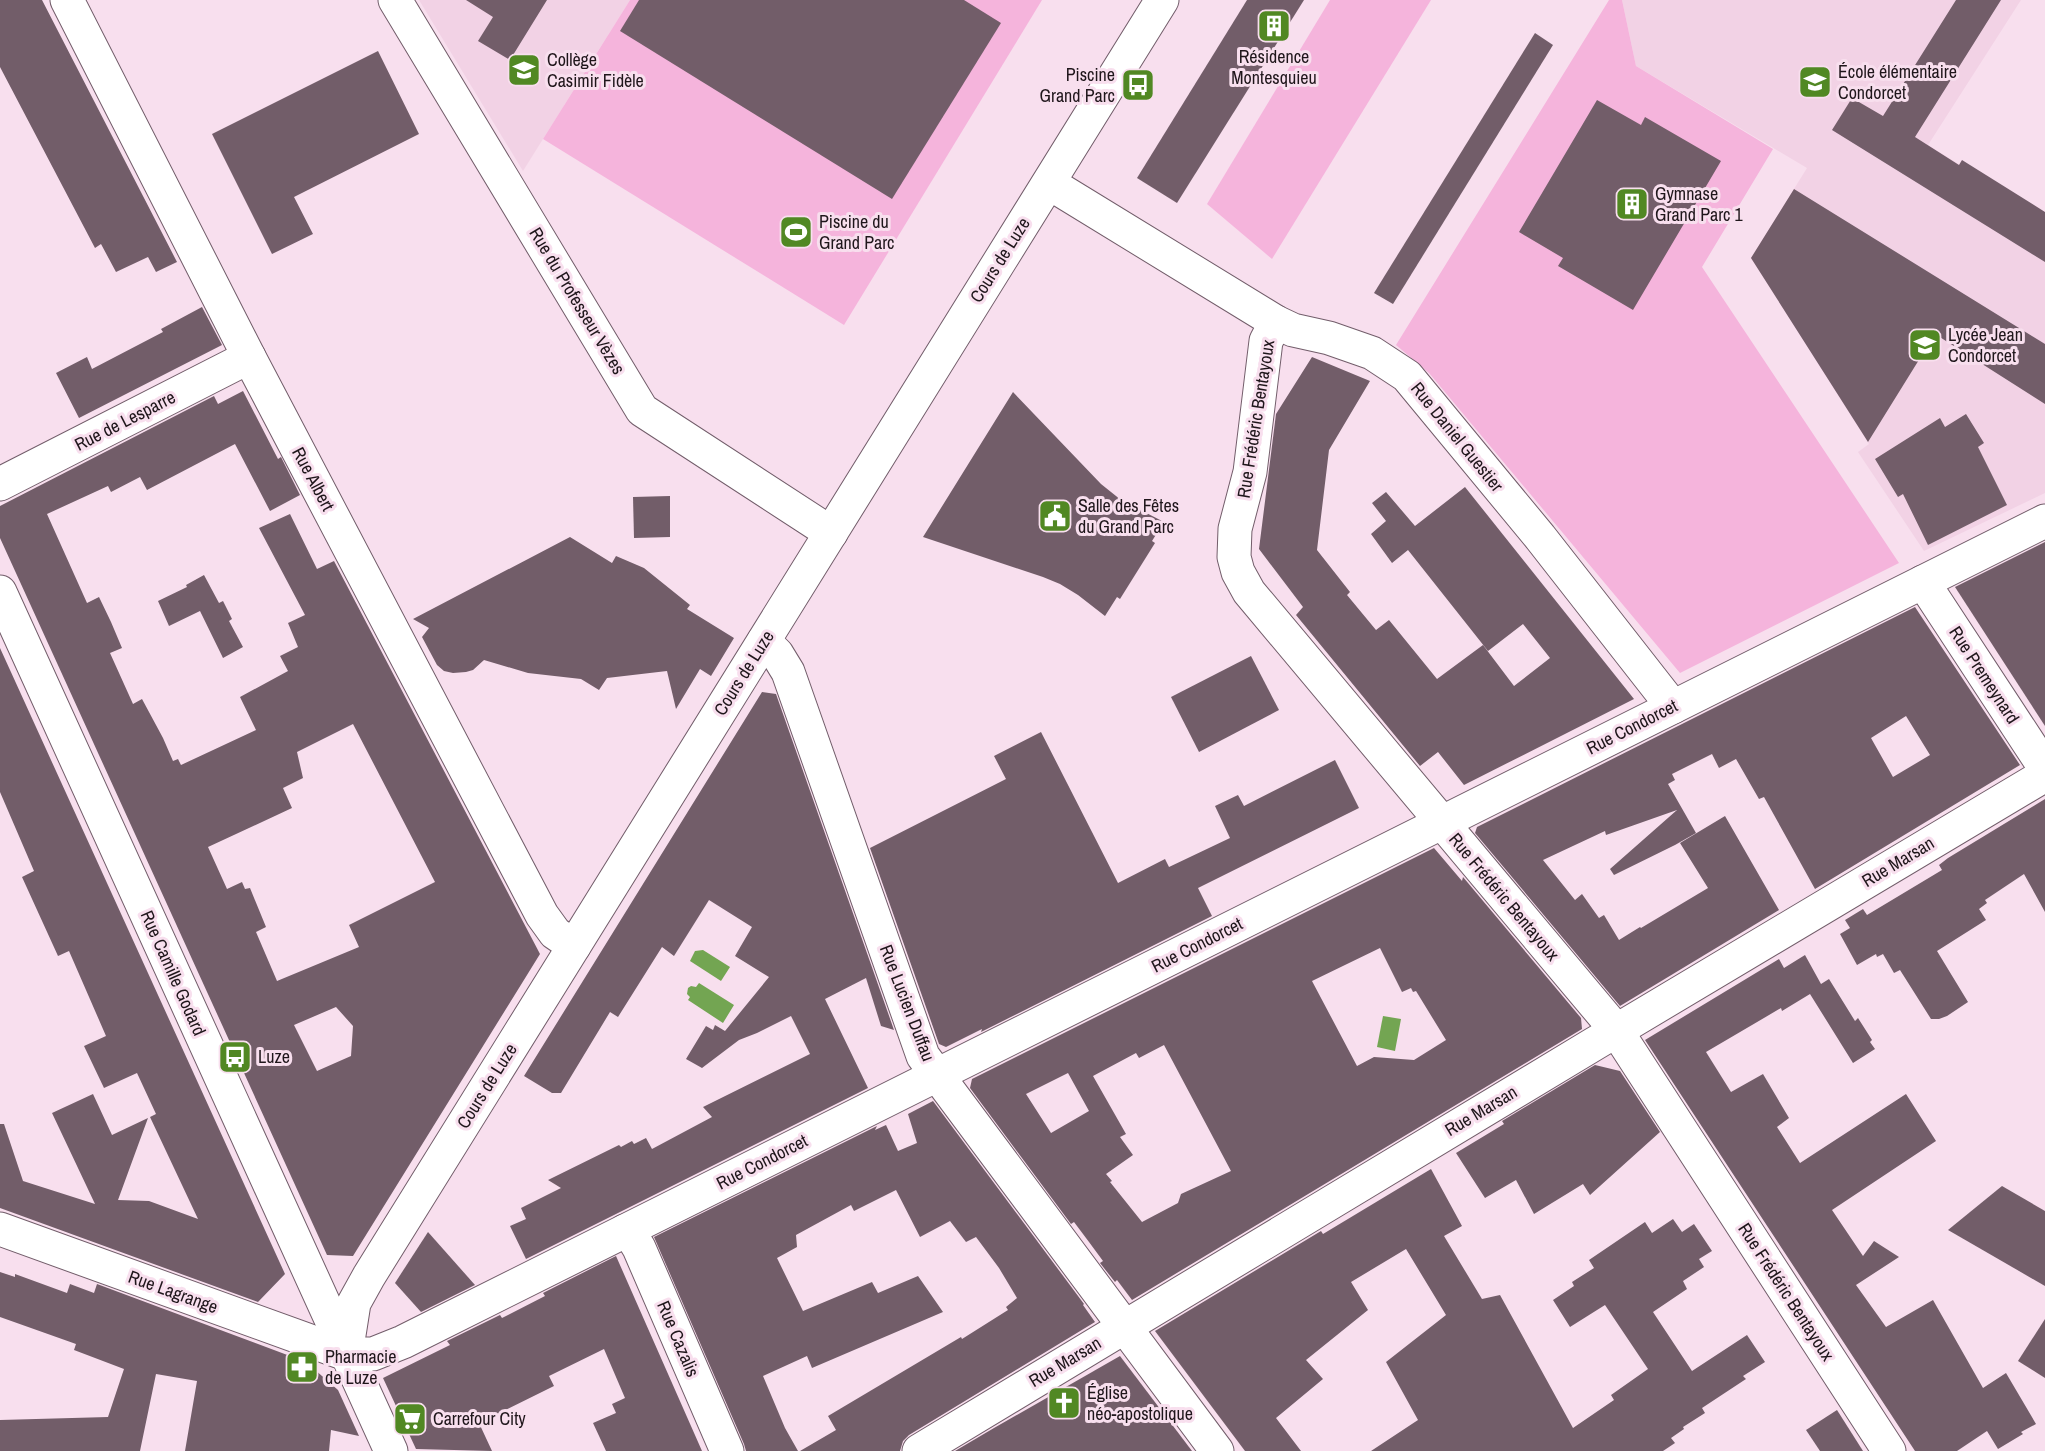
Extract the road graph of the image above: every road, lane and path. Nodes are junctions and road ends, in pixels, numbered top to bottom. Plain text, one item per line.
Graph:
1 (67, 0) edge
2 (395, 0) edge
3 (1162, 0) edge
4 (1049, 183) junction
5 (1276, 322) junction
6 (249, 357) junction
7 (0, 484) edge
8 (2045, 521) edge
9 (831, 533) junction
10 (1923, 582) junction
11 (0, 592) edge
12 (764, 641) junction
13 (1672, 707) junction
14 (2045, 768) edge
15 (2045, 775) edge
16 (1442, 822) junction
17 (574, 946) junction
18 (1616, 1030) junction
19 (937, 1075) junction
20 (0, 1229) edge
21 (625, 1231) junction
22 (1124, 1326) junction
23 (346, 1354) junction
24 (391, 1451) edge
25 (727, 1451) edge
26 (919, 1451) edge
27 (1217, 1451) edge
28 (1890, 1451) edge

1 - 6 street, Rue Albert
2 - 9 street, Rue du Professeur Vèzes
3 - 4 street, Cours de Luze
4 - 5 street, Rue Daniel Guestier
4 - 9 street, Cours de Luze
5 - 13 street, Rue Daniel Guestier
5 - 16 street, Rue Frédéric Bentayoux
6 - 7 street, Rue de Lesparre
6 - 17 street, Rue Albert
8 - 10 street, Rue Condorcet
9 - 12 street, Cours de Luze
10 - 13 street, Rue Condorcet
10 - 14 street, Rue Premeynard
11 - 23 street, Rue Camille Godard
12 - 17 street, Cours de Luze
12 - 19 street, Rue Lucien Duffau
13 - 16 street, Rue Condorcet
15 - 18 street, Rue Marsan
16 - 18 street, Rue Frédéric Bentayoux
16 - 19 street, Rue Condorcet
17 - 23 street, Cours de Luze
18 - 22 street, Rue Marsan
18 - 28 street, Rue Frédéric Bentayoux
19 - 21 street, Rue Condorcet
19 - 22 street, Rue Lucien Duffau
20 - 23 street, Rue Lagrange
21 - 23 street, Rue Condorcet
21 - 25 street, Rue Cazalis
22 - 26 street, Rue Marsan
22 - 27 street, Rue Lucien Duffau
23 - 24 street, Rue Camille Godard

